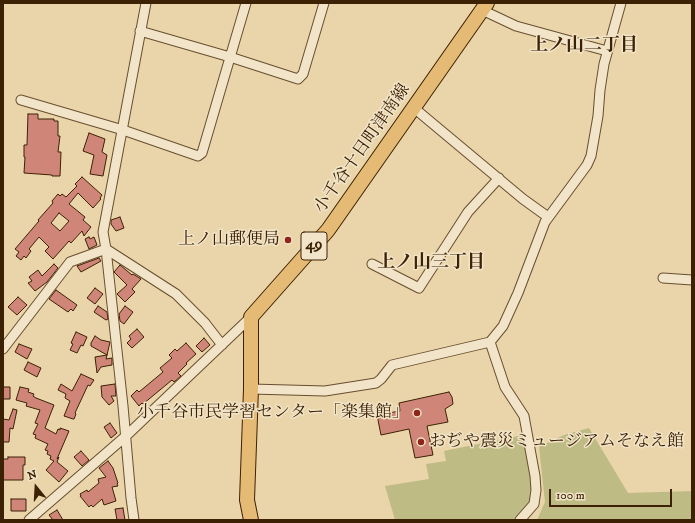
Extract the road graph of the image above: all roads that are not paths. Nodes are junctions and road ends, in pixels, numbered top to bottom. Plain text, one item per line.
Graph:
1 (146, 3) edge
2 (246, 3) edge
3 (324, 3) edge
4 (621, 3) edge
5 (485, 6) edge
6 (140, 31) junction
7 (607, 51) junction
8 (230, 57) junction
9 (21, 100) dead end
10 (414, 108) junction
11 (123, 130) junction
12 (499, 178) junction
13 (548, 217) junction
14 (106, 249) junction
15 (372, 264) dead end
16 (663, 278) dead end
17 (692, 280) edge
18 (251, 317) junction
19 (490, 342) junction
20 (222, 345) junction
21 (3, 349) edge
22 (250, 389) junction
23 (126, 436) junction
24 (29, 520) edge
25 (134, 520) edge
26 (251, 520) edge
27 (520, 520) edge

1 - 6 street
2 - 8 street
3 - 8 street
4 - 7 street
5 - 7 street
5 - 10 main road, 小千谷十日町津南線 / 49
6 - 8 street
6 - 11 street
7 - 13 street
8 - 11 street
9 - 11 street
10 - 12 street
10 - 18 main road, 小千谷十日町津南線 / 49
11 - 14 street
12 - 13 street
12 - 15 street
13 - 19 street
14 - 20 street
14 - 21 street
14 - 23 street
16 - 17 street
18 - 20 street
18 - 22 main road
19 - 22 street
19 - 27 street
20 - 23 street
22 - 26 main road
23 - 24 street
23 - 25 street

